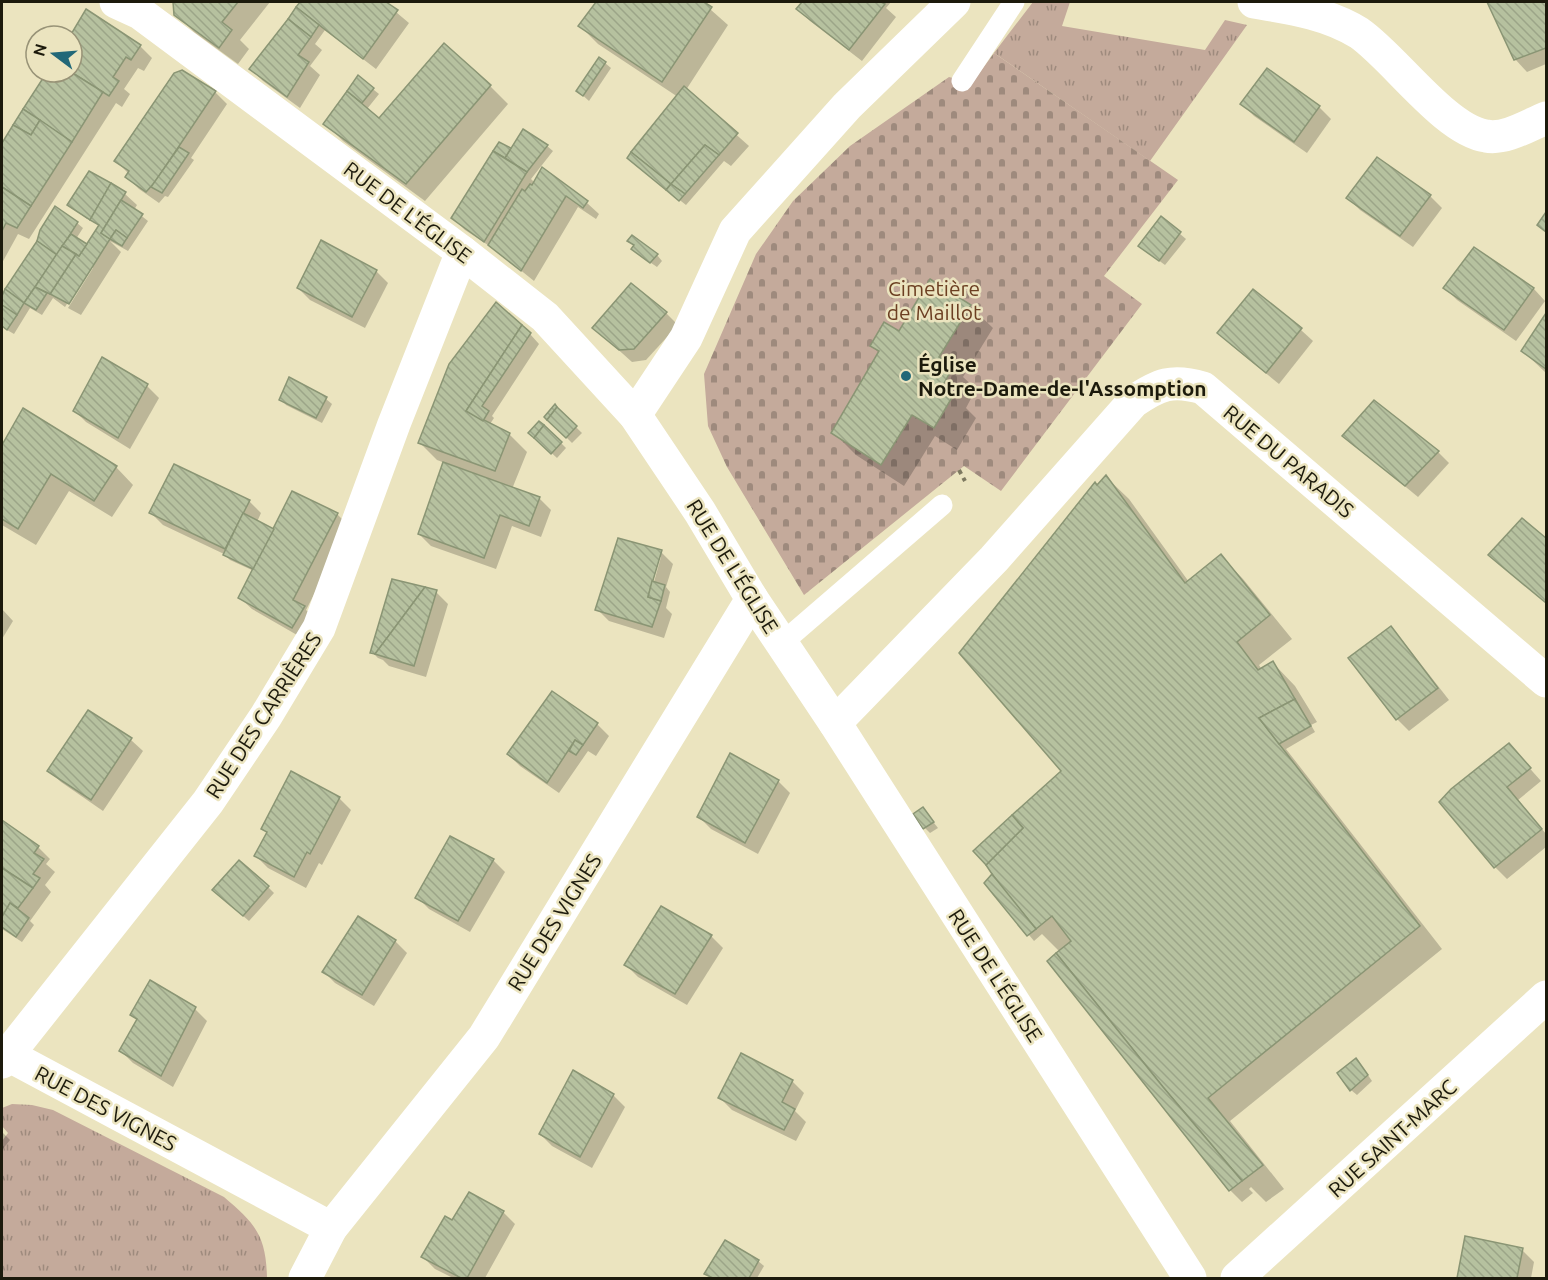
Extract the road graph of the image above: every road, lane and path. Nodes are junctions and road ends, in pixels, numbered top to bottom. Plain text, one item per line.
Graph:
1 (954, 2) edge
2 (1014, 2) edge
3 (1254, 2) edge
4 (134, 5) edge
5 (962, 81) dead end
6 (1546, 118) edge
7 (462, 252) junction
8 (635, 415) junction
9 (942, 505) dead end
10 (752, 599) junction
11 (782, 643) junction
12 (1546, 681) edge
13 (835, 723) junction
14 (1546, 997) edge
15 (4, 1059) edge
16 (331, 1228) junction
17 (305, 1278) edge
18 (1190, 1278) edge
19 (1237, 1278) edge

1 - 8 street
2 - 5 lane
3 - 6 street
4 - 7 street, RUE DE L'ÉGLISE
7 - 8 street, RUE DE L'ÉGLISE
7 - 15 street, RUE DES CARRIÈRES
8 - 10 street, RUE DE L'ÉGLISE
9 - 11 lane
10 - 11 street, RUE DE L'ÉGLISE
10 - 16 street, RUE DES VIGNES
11 - 13 street, RUE DE L'ÉGLISE
12 - 13 street, RUE DU PARADIS
13 - 18 street, RUE DE L'ÉGLISE
14 - 19 street, RUE SAINT-MARC
15 - 16 street, RUE DES VIGNES
16 - 17 street, RUE DES VIGNES

